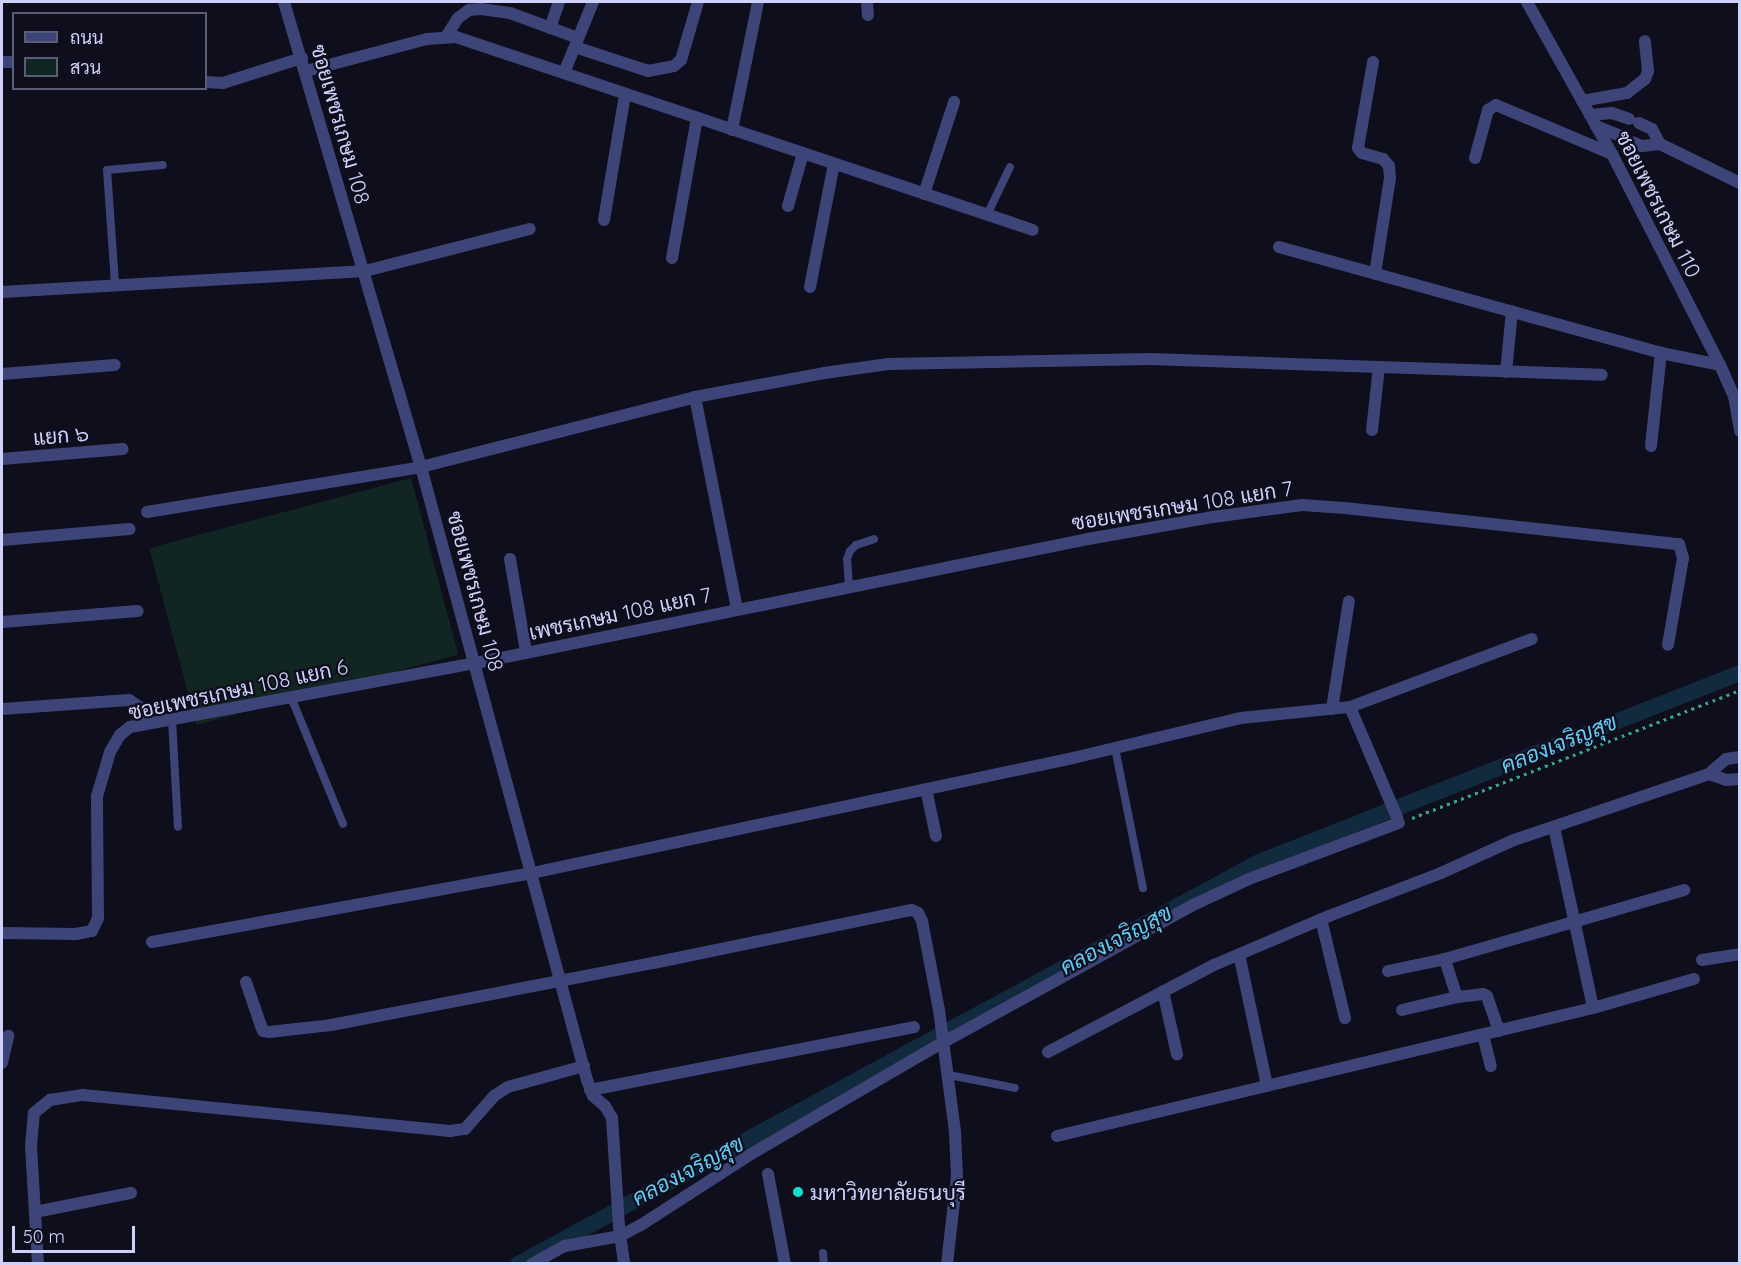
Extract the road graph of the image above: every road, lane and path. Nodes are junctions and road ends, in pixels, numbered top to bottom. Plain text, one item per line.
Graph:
1 (284, 2) edge
2 (560, 2) edge
3 (593, 2) edge
4 (698, 2) edge
5 (758, 2) edge
6 (867, 2) edge
7 (1527, 2) edge
8 (868, 15) dead end
9 (550, 28) junction
10 (446, 37) junction
11 (1645, 41) dead end
12 (577, 42) junction
13 (302, 58) junction
14 (1373, 62) dead end
15 (306, 71) junction
16 (564, 74) junction
17 (207, 82) edge
18 (625, 94) junction
19 (1582, 101) junction
20 (954, 102) dead end
21 (697, 118) junction
22 (1593, 121) junction
23 (732, 130) junction
24 (1660, 144) junction
25 (803, 153) junction
26 (1612, 154) junction
27 (1475, 158) dead end
28 (834, 164) junction
29 (163, 165) dead end
30 (1010, 167) dead end
31 (1740, 183) edge
32 (924, 194) junction
33 (788, 206) dead end
34 (987, 215) junction
35 (604, 220) dead end
36 (530, 228) dead end
37 (1032, 230) dead end
38 (1279, 247) dead end
39 (672, 258) dead end
40 (364, 271) junction
41 (1375, 274) junction
42 (115, 284) junction
43 (810, 287) dead end
44 (2, 292) edge
45 (1512, 311) junction
46 (1661, 352) junction
47 (116, 365) dead end
48 (1720, 365) junction
49 (1379, 367) junction
50 (1506, 372) junction
51 (2, 374) edge
52 (1602, 375) dead end
53 (1735, 392) edge
54 (694, 397) junction
55 (1372, 430) dead end
56 (1740, 431) edge
57 (1650, 447) dead end
58 (123, 449) dead end
59 (2, 459) edge
60 (421, 467) junction
61 (147, 512) dead end
62 (130, 529) dead end
63 (874, 539) dead end
64 (2, 540) edge
65 (510, 559) dead end
66 (849, 587) junction
67 (1349, 601) dead end
68 (737, 609) junction
69 (138, 611) dead end
70 (2, 622) edge
71 (1532, 639) dead end
72 (1668, 645) dead end
73 (526, 652) junction
74 (476, 663) junction
75 (1740, 690) edge
76 (291, 697) junction
77 (1350, 707) junction
78 (2, 709) edge
79 (1332, 709) junction
80 (172, 720) junction
81 (149, 723) junction
82 (1115, 748) junction
83 (1740, 757) edge
84 (1709, 774) junction
85 (1740, 779) edge
86 (926, 789) junction
87 (1398, 820) junction
88 (343, 824) dead end
89 (178, 827) dead end
90 (1554, 827) junction
91 (936, 836) dead end
92 (532, 873) junction
93 (1143, 888) dead end
94 (1684, 890) dead end
95 (1321, 919) junction
96 (1576, 922) junction
97 (2, 933) edge
98 (152, 942) dead end
99 (1239, 954) junction
100 (1740, 954) edge
101 (1445, 959) junction
102 (1702, 960) dead end
103 (1388, 971) dead end
104 (1694, 979) dead end
105 (560, 980) junction
106 (246, 982) dead end
107 (1163, 991) junction
108 (1457, 997) junction
109 (1593, 1008) junction
110 (1402, 1010) dead end
111 (1345, 1018) dead end
112 (914, 1027) dead end
113 (1499, 1031) junction
114 (1483, 1035) junction
115 (8, 1036) dead end
116 (942, 1039) junction
117 (1048, 1052) dead end
118 (1177, 1054) dead end
119 (2, 1063) edge
120 (584, 1066) junction
121 (1491, 1066) dead end
122 (949, 1075) junction
123 (1267, 1086) junction
124 (1016, 1088) dead end
125 (591, 1090) junction
126 (1057, 1136) dead end
127 (768, 1174) dead end
128 (131, 1193) dead end
129 (34, 1212) junction
130 (619, 1232) junction
131 (823, 1253) dead end
132 (38, 1263) edge
133 (532, 1263) edge
134 (624, 1263) edge
135 (785, 1263) edge
136 (824, 1263) edge
137 (947, 1263) edge

1 - 13 street, ซอยเพชรเกษม 108
2 - 9 street
3 - 12 street
4 - 12 street
5 - 23 street
6 - 8 street
7 - 19 street, ซอยเพชรเกษม 110
9 - 10 street
9 - 12 street
10 - 15 street
10 - 16 street
11 - 19 street
12 - 16 street
13 - 15 street, ซอยเพชรเกษม 108
13 - 17 street
14 - 41 street
15 - 40 street, ซอยเพชรเกษม 108
16 - 18 street
18 - 21 street
18 - 35 street
19 - 22 street, ซอยเพชรเกษม 110
20 - 32 street
21 - 23 street
21 - 39 street
22 - 24 street
22 - 24 street
22 - 26 street, ซอยเพชรเกษม 110
23 - 25 street
24 - 31 street
25 - 28 street
25 - 33 street
26 - 27 street
26 - 48 street, ซอยเพชรเกษม 110
28 - 32 street
28 - 43 street
29 - 42 lane
30 - 34 lane
32 - 34 street
34 - 37 street
36 - 40 street
38 - 41 street
40 - 42 street
40 - 60 street, ซอยเพชรเกษม 108
41 - 45 street
42 - 44 street
45 - 46 street
45 - 50 street
46 - 48 street
46 - 57 street
47 - 51 street
48 - 53 street, ซอยเพชรเกษม 110
49 - 50 street
49 - 54 street
49 - 55 street
50 - 52 street
53 - 56 street, ซอยเพชรเกษม 110
54 - 60 street
54 - 68 street
58 - 59 street, แยก ๖
60 - 61 street
60 - 74 street, ซอยเพชรเกษม 108
62 - 64 street
63 - 66 lane
65 - 73 street
66 - 68 street, ซอยเพชรเกษม 108 แยก 7
66 - 72 street, ซอยเพชรเกษม 108 แยก 7
67 - 79 street
68 - 73 street, เพชรเกษม 108 แยก 7
69 - 70 street
71 - 77 street
73 - 74 street, เพชรเกษม 108 แยก 7
74 - 76 street, ซอยเพชรเกษม 108 แยก 6
74 - 92 street, ซอยเพชรเกษม 108
75 - 87 path
76 - 80 street, ซอยเพชรเกษม 108 แยก 6
76 - 88 lane
77 - 79 street
77 - 87 street
78 - 81 street
79 - 82 street
80 - 81 street, ซอยเพชรเกษม 108 แยก 6
80 - 89 lane
81 - 97 street, ซอยเพชรเกษม 108 แยก 6
82 - 86 street
82 - 93 lane
83 - 84 street
84 - 85 street
84 - 90 street
86 - 91 street
86 - 92 street
87 - 116 street
90 - 95 street
90 - 96 street
92 - 98 street
92 - 105 street, ซอยเพชรเกษม 108
94 - 96 street
95 - 99 street
95 - 111 street
96 - 101 street
96 - 109 street
99 - 107 street
99 - 123 street
100 - 102 street
101 - 103 street
101 - 108 street
104 - 109 street
105 - 106 street
105 - 116 street
105 - 120 street, ซอยเพชรเกษม 108
107 - 117 street
107 - 118 street
108 - 110 street
108 - 113 street
109 - 113 street
112 - 125 street
113 - 114 street
114 - 121 street
114 - 123 street
115 - 119 street
116 - 122 street
116 - 130 street
120 - 125 street, ซอยเพชรเกษม 108
120 - 129 street
122 - 124 lane
122 - 137 street
123 - 126 street
125 - 130 street, ซอยเพชรเกษม 108
127 - 135 street
128 - 129 street
129 - 132 street
130 - 133 street
130 - 134 street, ซอยเพชรเกษม 108
131 - 136 lane

